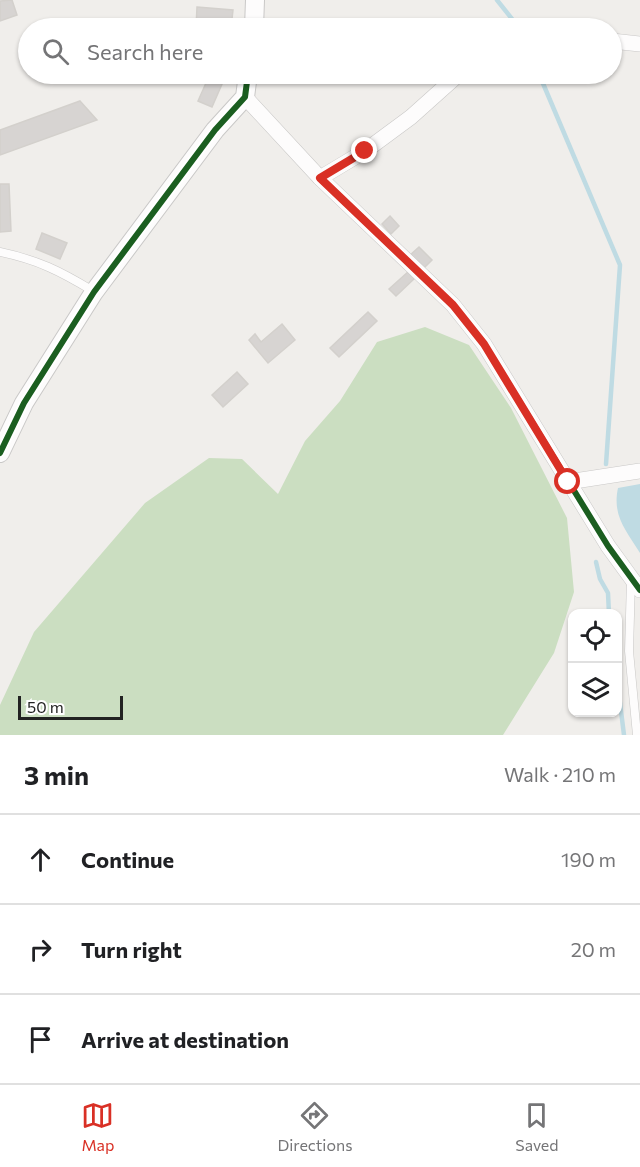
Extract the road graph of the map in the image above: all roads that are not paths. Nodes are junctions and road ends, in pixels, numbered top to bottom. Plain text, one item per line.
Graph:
1 (255, 0) edge
2 (254, 18) edge
3 (622, 42) edge
4 (640, 44) edge
5 (247, 84) edge
6 (448, 84) edge
7 (245, 97) junction
8 (320, 178) junction
9 (0, 252) edge
10 (94, 292) junction
11 (0, 453) edge
12 (640, 471) edge
13 (568, 482) junction
14 (635, 584) edge
15 (637, 735) edge

1 - 2 street
3 - 4 street
5 - 7 street
6 - 8 street
7 - 8 street
7 - 10 street
8 - 13 street
9 - 10 lane
10 - 11 street
12 - 13 street
13 - 14 street
14 - 15 lane

